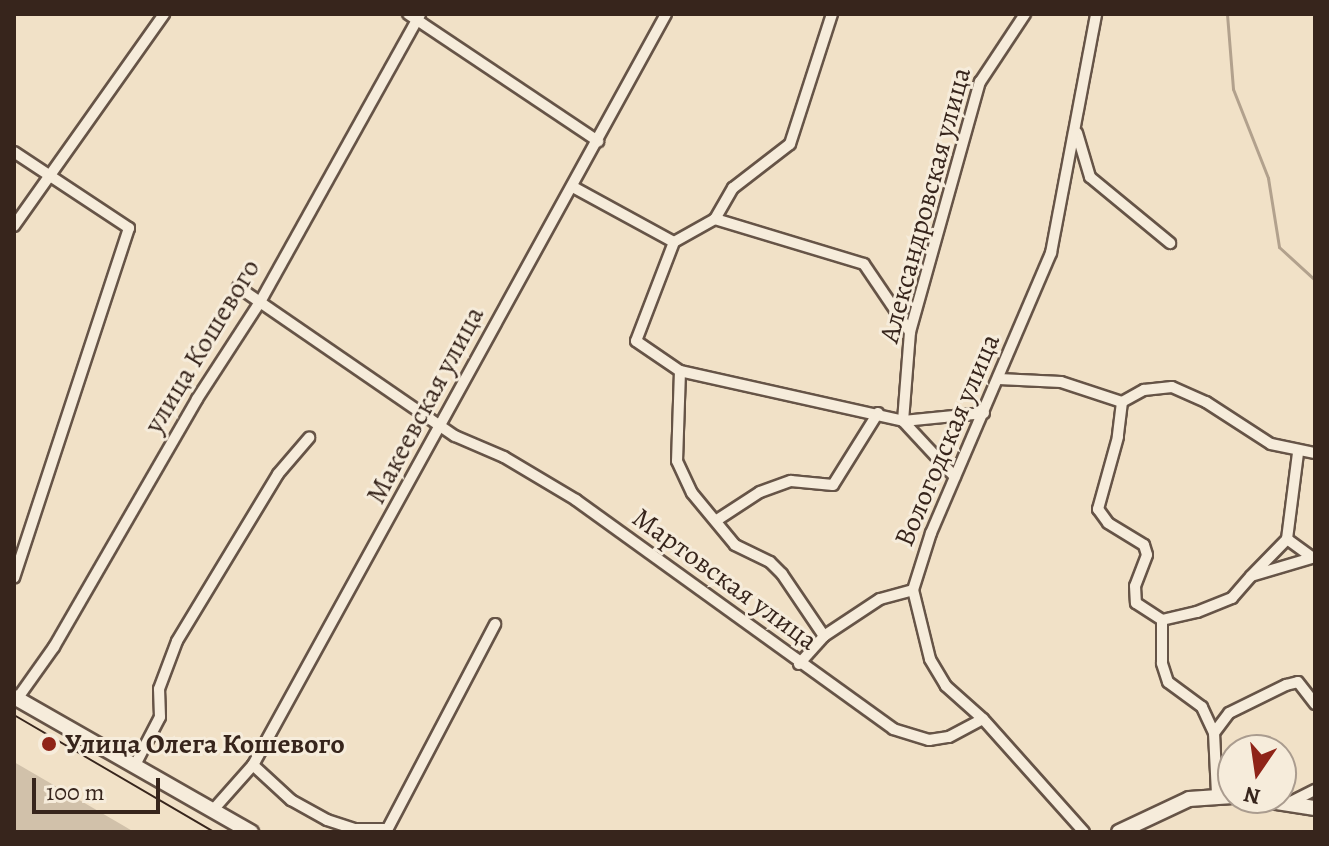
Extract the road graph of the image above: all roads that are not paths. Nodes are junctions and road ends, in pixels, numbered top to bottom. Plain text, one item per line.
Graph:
1 (164, 14) edge
2 (666, 14) edge
3 (832, 14) edge
4 (1025, 14) edge
5 (1096, 14) edge
6 (414, 16) edge
7 (1076, 127) junction
8 (598, 141) junction
9 (14, 152) edge
10 (48, 175) junction
11 (1090, 177) junction
12 (1068, 179) junction
13 (573, 187) junction
14 (715, 219) junction
15 (14, 226) edge
16 (674, 242) junction
17 (1170, 243) dead end
18 (238, 287) dead end
19 (260, 302) junction
20 (910, 332) junction
21 (680, 371) junction
22 (999, 379) junction
23 (1122, 402) junction
24 (878, 413) junction
25 (984, 413) junction
26 (903, 421) junction
27 (441, 426) junction
28 (309, 438) dead end
29 (1298, 453) junction
30 (1315, 453) edge
31 (955, 477) junction
32 (717, 520) junction
33 (1287, 539) junction
34 (1313, 557) edge
35 (1251, 576) junction
36 (14, 578) edge
37 (913, 590) junction
38 (1162, 620) junction
39 (495, 624) dead end
40 (824, 636) junction
41 (799, 664) junction
42 (16, 698) edge
43 (1315, 704) edge
44 (983, 719) junction
45 (1214, 733) junction
46 (135, 765) junction
47 (253, 765) junction
48 (1315, 790) edge
49 (1217, 794) joint
50 (1297, 799) edge
51 (213, 810) junction
52 (366, 831) edge
53 (385, 831) edge
54 (251, 832) edge
55 (1084, 832) edge
56 (1119, 832) edge

1 - 10 street
2 - 8 street, Макеевская улица
3 - 14 street
4 - 20 street, Александровская улица
5 - 7 street, Вологодская улица
6 - 8 street
6 - 19 street, улица Кошевого
7 - 11 street
7 - 12 street, Вологодская улица
8 - 13 street, Макеевская улица
9 - 10 street
10 - 15 street
10 - 36 street
11 - 12 street
11 - 17 street
12 - 22 street, Вологодская улица
13 - 16 street
13 - 27 street, Макеевская улица
14 - 16 street
14 - 20 street
16 - 21 street
18 - 19 street, Мартовская улица
19 - 27 street, Мартовская улица
19 - 42 street, улица Кошевого
20 - 26 street, Александровская улица
21 - 24 street
21 - 32 street
22 - 23 street
22 - 25 street, Вологодская улица
23 - 29 street
23 - 38 street
24 - 26 street
24 - 32 street
25 - 26 street
25 - 31 street, Вологодская улица
26 - 31 street
27 - 41 street, Мартовская улица
27 - 47 street, Макеевская улица
28 - 46 street
29 - 30 street
29 - 33 street
31 - 37 street, Вологодская улица
32 - 40 street
33 - 34 street
33 - 35 street
34 - 35 street
35 - 38 street
37 - 40 street
37 - 44 street, Вологодская улица
38 - 45 street
39 - 53 street
40 - 41 street
41 - 44 street, Мартовская улица
42 - 46 main road
43 - 45 street
44 - 55 street, Вологодская улица
45 - 49 street
46 - 51 main road
47 - 51 street, Макеевская улица
47 - 52 street
48 - 50 street
49 - 56 main road
51 - 54 main road
52 - 53 street

